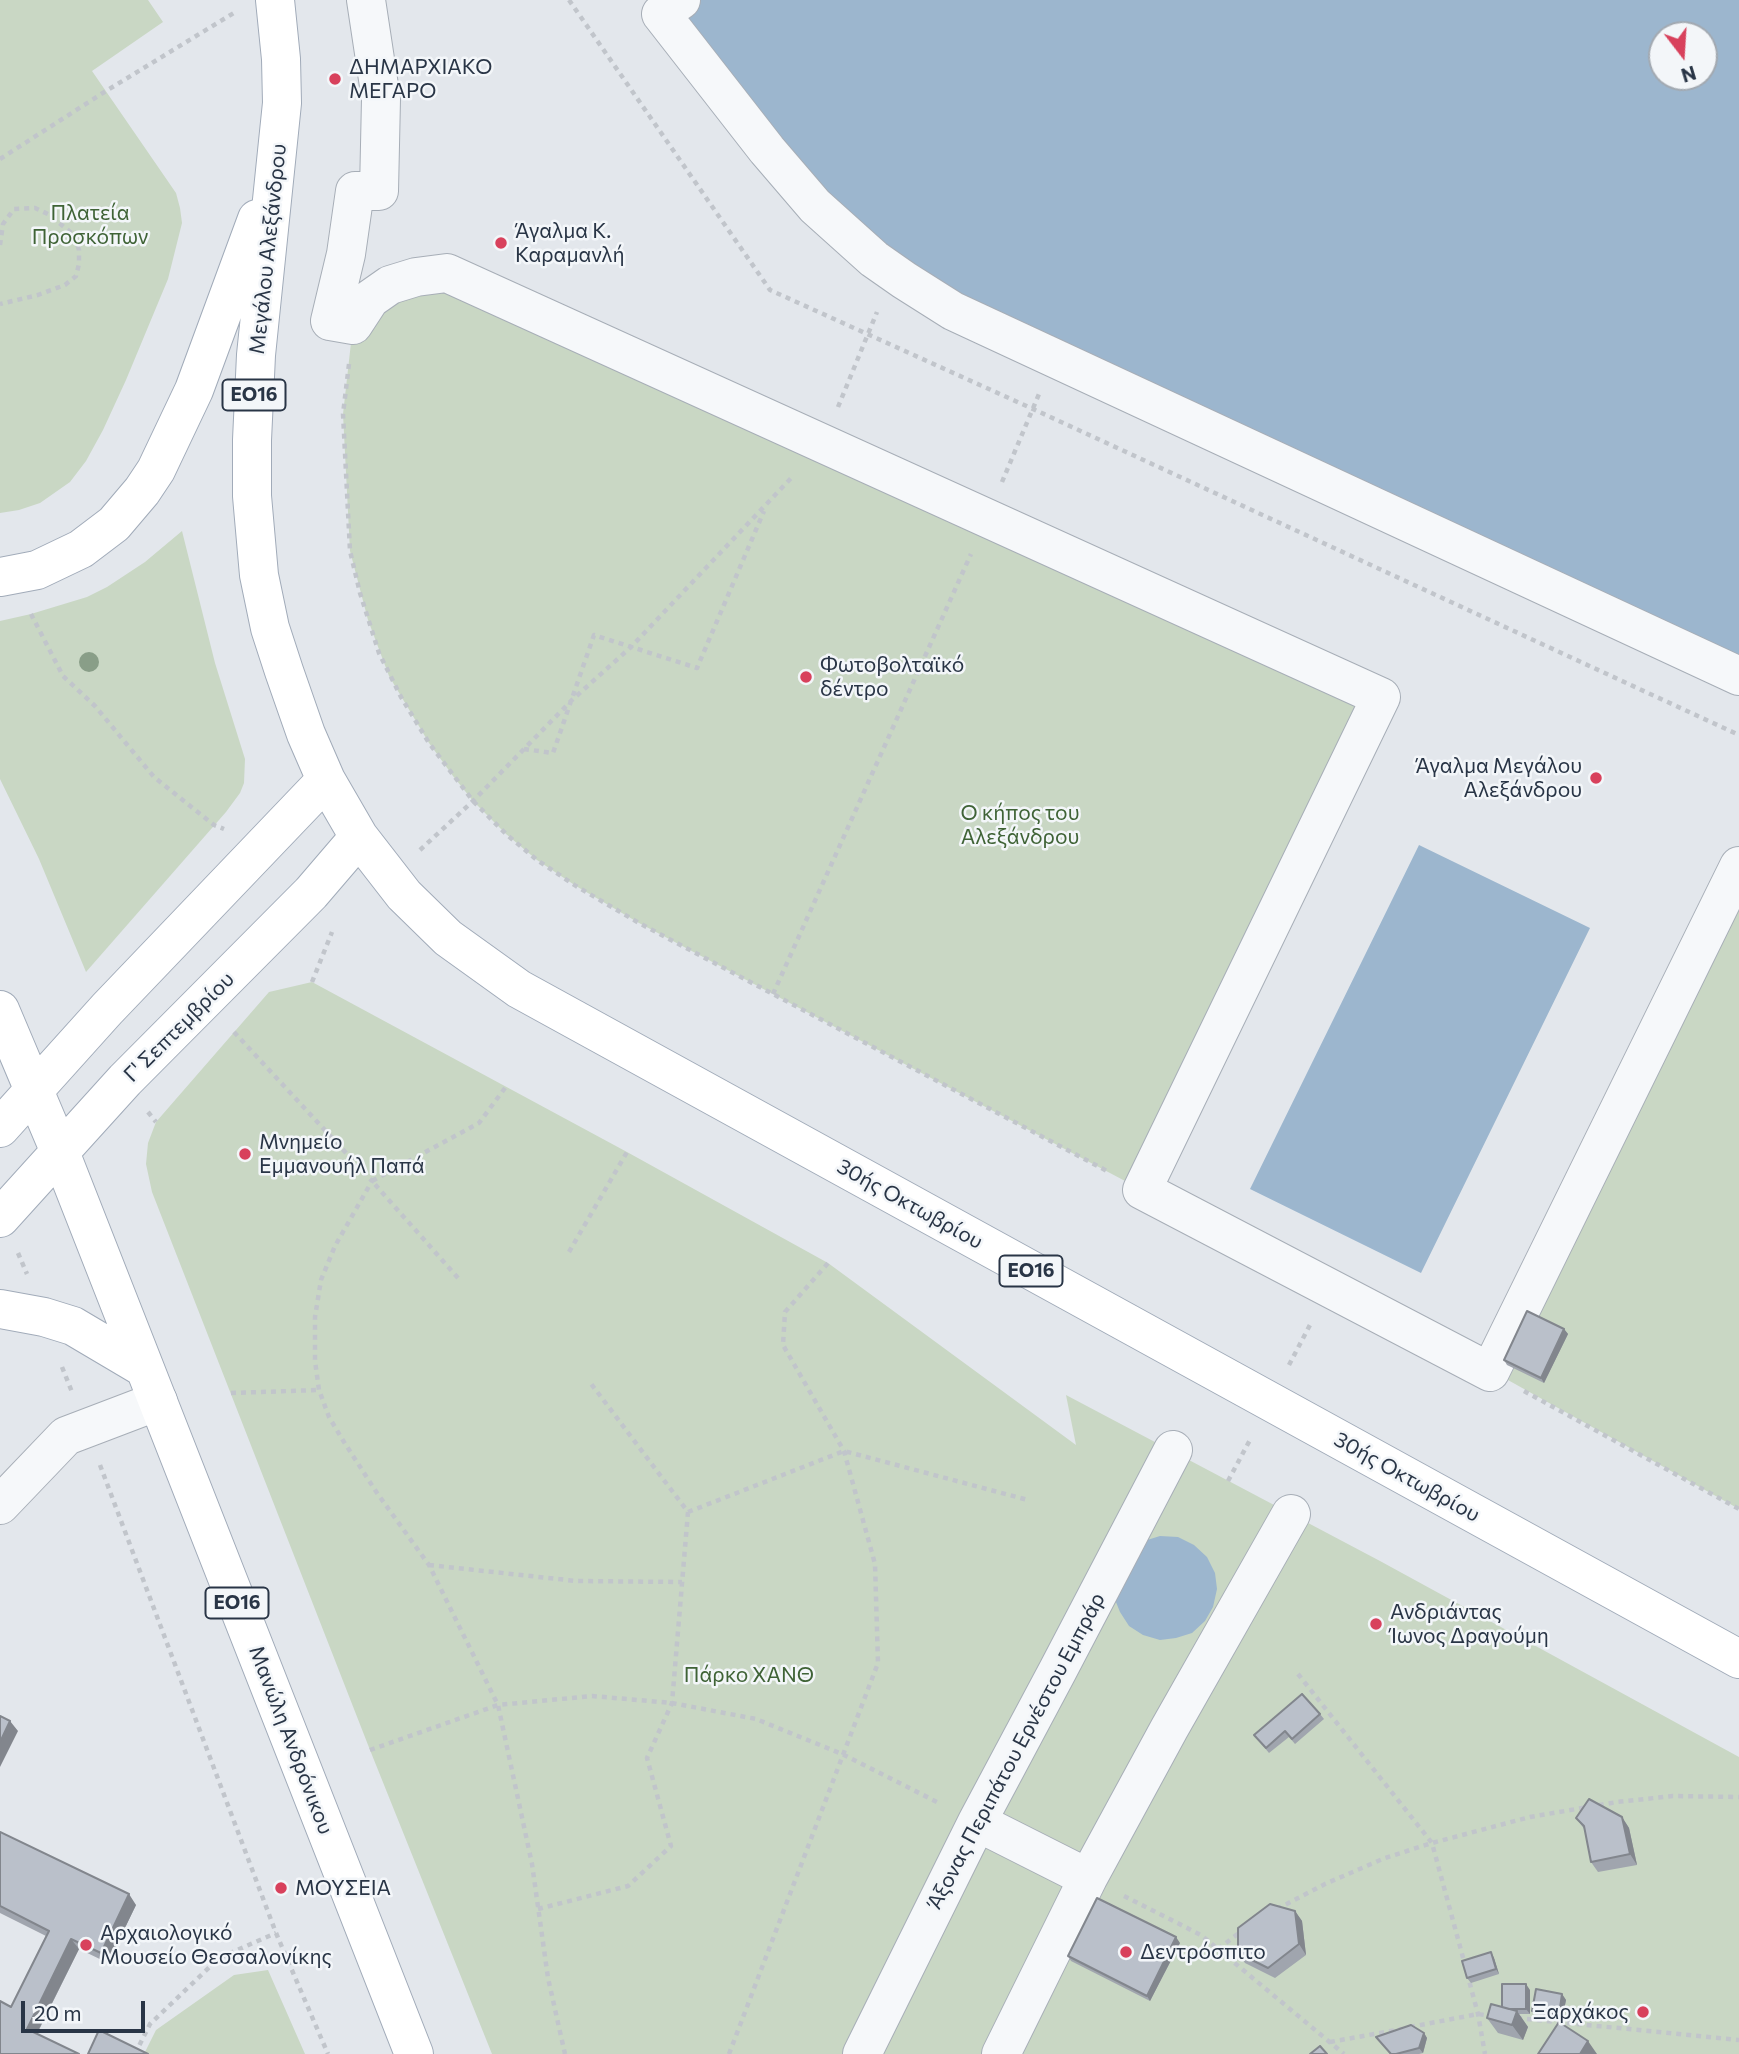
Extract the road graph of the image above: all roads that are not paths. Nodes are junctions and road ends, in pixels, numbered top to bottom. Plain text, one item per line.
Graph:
1 (366, 0) edge
2 (681, 0) edge
3 (259, 4) edge
4 (276, 168) junction
5 (0, 577) edge
6 (1739, 676) edge
7 (326, 780) junction
8 (359, 837) junction
9 (1739, 866) edge
10 (0, 1010) edge
11 (34, 1089) junction
12 (0, 1128) edge
13 (60, 1152) junction
14 (1, 1217) edge
15 (0, 1309) edge
16 (151, 1384) junction
17 (1172, 1450) dead end
18 (0, 1504) edge
19 (1291, 1514) dead end
20 (1739, 1659) edge
21 (976, 1822) junction
22 (1088, 1878) junction
23 (414, 2054) edge
24 (862, 2054) edge
25 (1001, 2054) edge

1 - 9 street
2 - 6 street
3 - 4 main road, Μεγάλου Αλεξάνδρου / ΕΟ16
4 - 5 main road
4 - 7 main road, Μεγάλου Αλεξάνδρου / ΕΟ16
7 - 8 main road, 30ής Οκτωβρίου / ΕΟ16
7 - 11 main road
8 - 13 main road, Γ' Σεπτεμβρίου
8 - 20 main road, 30ής Οκτωβρίου / ΕΟ16
10 - 11 main road, ΕΟ16
11 - 12 main road
11 - 13 main road, ΕΟ16
13 - 14 main road, Γ' Σεπτεμβρίου
13 - 16 main road, Μανώλη Ανδρόνικου / ΕΟ16
15 - 16 main road
16 - 18 street
16 - 23 main road, Μανώλη Ανδρόνικου / ΕΟ16
17 - 21 street, Άξονας Περιπάτου Ερνέστου Εμπράρ
19 - 22 street
21 - 22 street
21 - 24 street, Άξονας Περιπάτου Ερνέστου Εμπράρ
22 - 25 street

